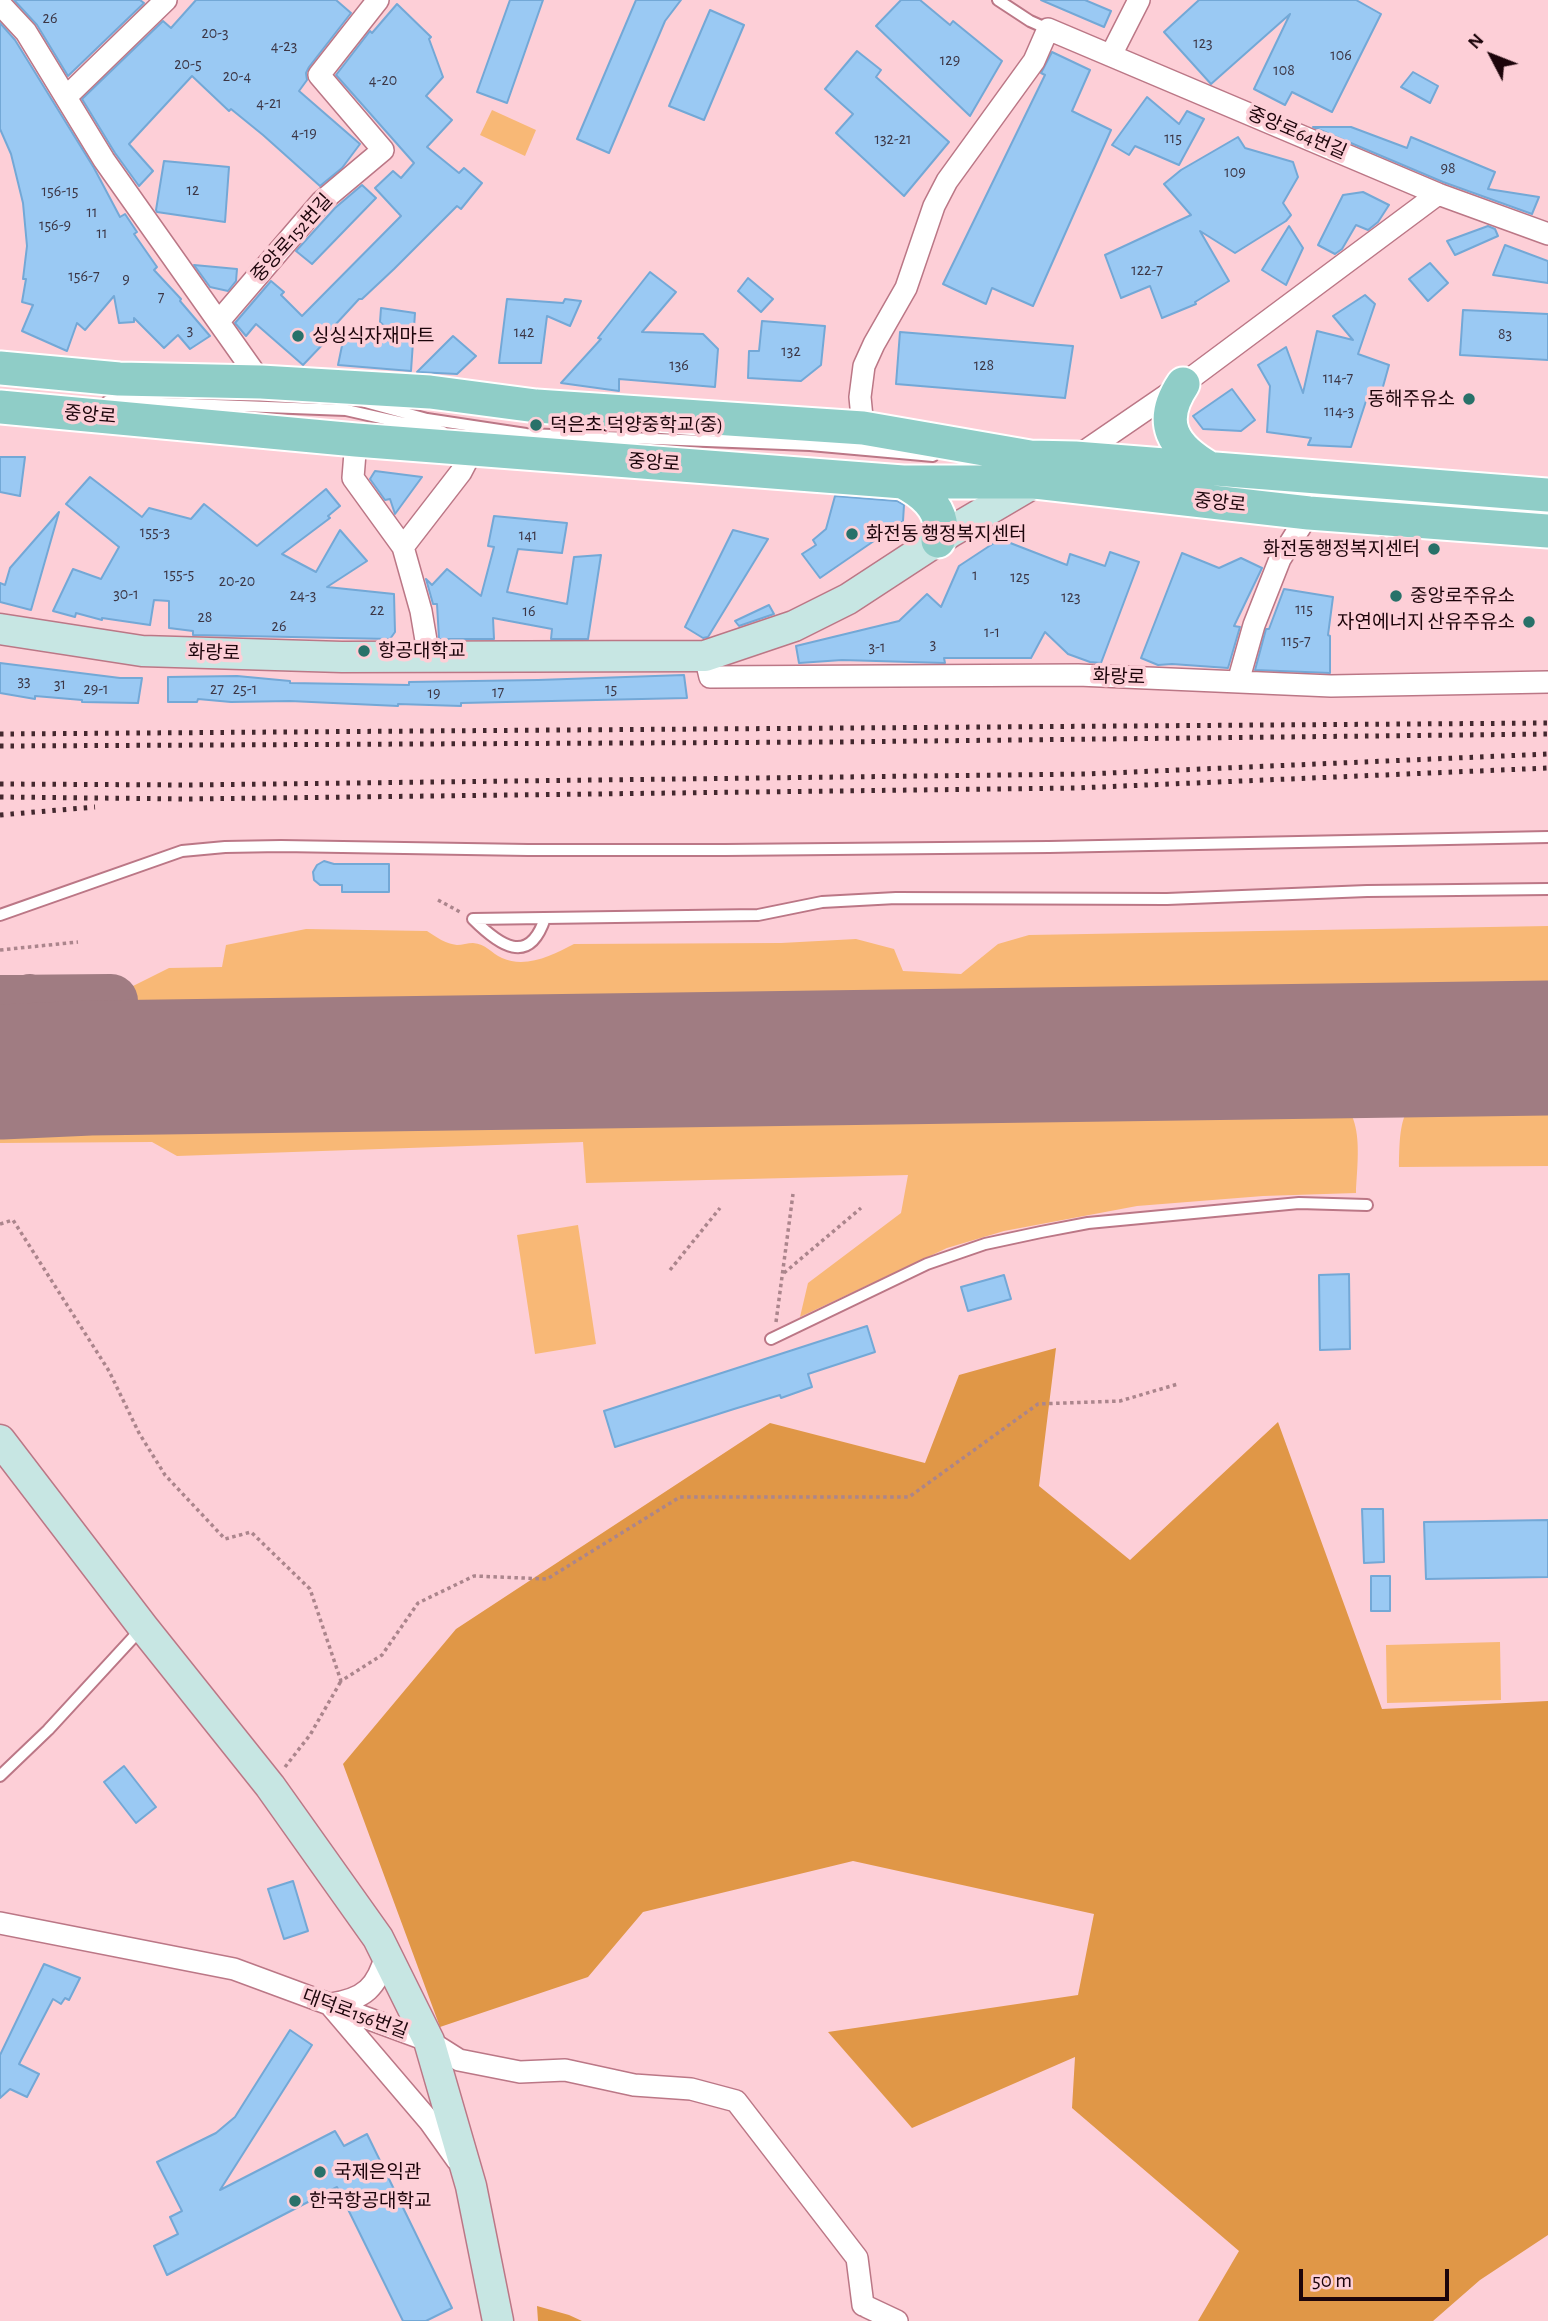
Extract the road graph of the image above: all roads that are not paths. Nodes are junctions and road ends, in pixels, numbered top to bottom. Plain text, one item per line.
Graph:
1 (166, 0) edge
2 (378, 0) edge
3 (998, 0) edge
4 (1139, 0) edge
5 (0, 4) edge
6 (1048, 29) junction
7 (1111, 55) junction
8 (65, 97) junction
9 (1438, 194) junction
10 (1548, 234) edge
11 (219, 321) junction
12 (0, 368) edge
13 (261, 382) junction
14 (303, 384) junction
15 (1184, 384) junction
16 (0, 401) edge
17 (65, 401) dead end
18 (91, 401) dead end
19 (0, 407) edge
20 (863, 428) junction
21 (356, 440) junction
22 (473, 449) junction
23 (540, 454) junction
24 (940, 456) dead end
25 (1075, 458) junction
26 (966, 459) dead end
27 (1209, 468) junction
28 (1033, 470) junction
29 (903, 482) junction
30 (1548, 495) edge
31 (1309, 513) junction
32 (1548, 531) edge
33 (938, 541) junction
34 (403, 547) junction
35 (0, 629) edge
36 (705, 656) junction
37 (429, 658) junction
38 (1238, 682) junction
39 (1548, 682) edge
40 (1548, 837) edge
41 (1548, 889) edge
42 (2, 914) edge
43 (545, 918) junction
44 (1367, 1205) dead end
45 (772, 1338) road end
46 (0, 1440) edge
47 (143, 1627) junction
48 (0, 1776) edge
49 (0, 1923) edge
50 (386, 1955) junction
51 (330, 2005) junction
52 (429, 2041) junction
53 (467, 2175) junction
54 (859, 2313) edge
55 (498, 2321) edge
56 (897, 2321) edge

1 - 8 street
2 - 11 street, 중앙로152번길
3 - 6 lane
4 - 7 street
5 - 8 street
6 - 7 street, 중앙로64번길
6 - 20 street
7 - 9 street, 중앙로64번길
8 - 11 street
9 - 10 street, 중앙로64번길
9 - 15 street
11 - 13 street
12 - 13 main road, 중앙로
13 - 14 main road, 중앙로
14 - 20 main road, 중앙로
14 - 24 lane
15 - 25 street
15 - 27 main road
16 - 17 lane
18 - 23 lane
19 - 21 main road, 중앙로
20 - 28 main road, 중앙로
21 - 22 main road, 중앙로
21 - 34 street
22 - 23 main road, 중앙로
22 - 34 street
23 - 29 main road, 중앙로
25 - 27 main road, 중앙로
25 - 28 main road, 중앙로
26 - 28 lane
27 - 30 main road, 중앙로
28 - 29 main road, 중앙로
28 - 31 main road, 중앙로
28 - 33 main road, 화랑로
29 - 33 main road
31 - 32 main road, 중앙로
31 - 38 street
33 - 36 main road, 화랑로
34 - 37 street
35 - 37 main road, 화랑로
36 - 37 main road, 화랑로
36 - 38 street, 화랑로
38 - 39 street, 화랑로
40 - 42 lane
41 - 43 lane
43 - 43 lane
44 - 45 lane
46 - 47 main road
47 - 48 lane
47 - 50 main road
49 - 51 street, 대덕로156번길
50 - 51 street
50 - 52 main road
51 - 52 street, 대덕로156번길
51 - 53 street
52 - 53 main road, 대덕로156번길
52 - 54 street
53 - 55 main road, 대덕로156번길
54 - 56 street

